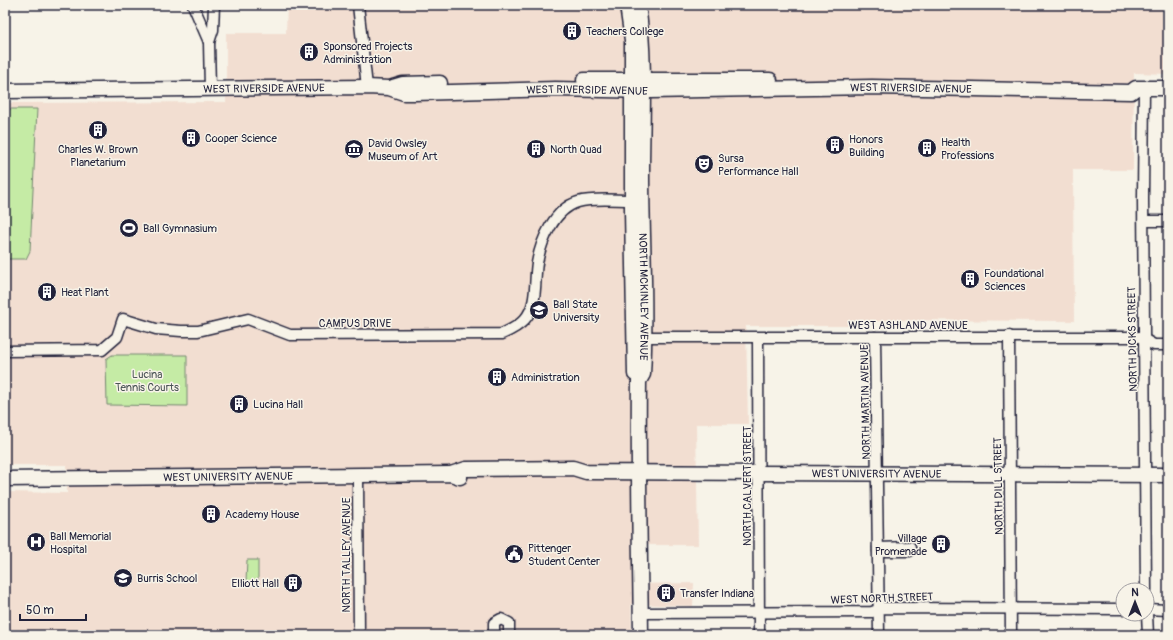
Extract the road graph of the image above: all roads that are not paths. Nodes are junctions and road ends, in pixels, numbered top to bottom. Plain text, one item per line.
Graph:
1 (193, 5) edge
2 (214, 5) edge
3 (358, 5) edge
4 (627, 5) edge
5 (638, 5) edge
6 (209, 42) junction
7 (636, 82) junction
8 (366, 88) junction
9 (1140, 88) junction
10 (1168, 88) edge
11 (210, 89) junction
12 (5, 90) edge
13 (637, 200) junction
14 (1144, 221) junction
15 (1168, 221) edge
16 (1009, 336) junction
17 (645, 337) junction
18 (875, 337) junction
19 (758, 338) junction
20 (1144, 339) junction
21 (1168, 345) edge
22 (5, 351) edge
23 (639, 380) junction
24 (638, 472) junction
25 (759, 473) junction
26 (877, 473) junction
27 (1146, 474) junction
28 (358, 475) junction
29 (1010, 475) junction
30 (1168, 475) edge
31 (5, 479) edge
32 (1146, 582) edge
33 (1011, 609) junction
34 (1115, 609) edge
35 (1155, 609) edge
36 (879, 610) junction
37 (1168, 610) edge
38 (759, 612) junction
39 (641, 613) junction
40 (1147, 622) edge
41 (359, 635) edge
42 (494, 635) edge
43 (509, 635) edge
44 (641, 635) edge
45 (759, 635) edge
46 (879, 635) edge
47 (1011, 635) edge
48 (1148, 635) edge

1 - 6 street
2 - 6 street
3 - 8 street
4 - 7 street, NORTH MCKINLEY AVENUE
5 - 7 street, NORTH MCKINLEY AVENUE
6 - 11 street
7 - 8 street, WEST RIVERSIDE AVENUE
7 - 9 street, WEST RIVERSIDE AVENUE
7 - 13 street, NORTH MCKINLEY AVENUE
8 - 11 street, WEST RIVERSIDE AVENUE
9 - 10 street, WEST RIVERSIDE AVENUE
9 - 14 street, NORTH DICKS STREET
11 - 12 street, WEST RIVERSIDE AVENUE
13 - 17 street, NORTH MCKINLEY AVENUE
13 - 22 street, CAMPUS DRIVE
13 - 23 street
14 - 15 street
14 - 20 street, NORTH DICKS STREET
16 - 18 street, WEST ASHLAND AVENUE
16 - 20 street, WEST ASHLAND AVENUE
16 - 29 street, NORTH DILL STREET
17 - 19 street, WEST ASHLAND AVENUE
17 - 23 street, NORTH MCKINLEY AVENUE
18 - 19 street, WEST ASHLAND AVENUE
18 - 26 street, NORTH MARTIN AVENUE
19 - 25 street, NORTH CALVERT STREET
20 - 21 street, WEST ASHLAND AVENUE
20 - 27 street, NORTH DICKS STREET
23 - 24 street, NORTH MCKINLEY AVENUE
24 - 25 street, WEST UNIVERSITY AVENUE
24 - 28 street, WEST UNIVERSITY AVENUE
24 - 39 street, NORTH MCKINLEY AVENUE
25 - 26 street, WEST UNIVERSITY AVENUE
25 - 38 street, NORTH CALVERT STREET
26 - 29 street, WEST UNIVERSITY AVENUE
26 - 36 street, NORTH MARTIN AVENUE
27 - 29 street, WEST UNIVERSITY AVENUE
27 - 30 street, WEST UNIVERSITY AVENUE
27 - 32 street, NORTH DICKS STREET
28 - 31 street, WEST UNIVERSITY AVENUE
28 - 41 street, NORTH TALLEY AVENUE
29 - 33 street, NORTH DILL STREET
33 - 34 street, WEST NORTH STREET
33 - 36 street, WEST NORTH STREET
33 - 47 street, NORTH DILL STREET
35 - 37 street
36 - 38 street, WEST NORTH STREET
36 - 46 street, NORTH MARTIN AVENUE
38 - 39 street, WEST NORTH STREET
38 - 45 street, NORTH CALVERT STREET
39 - 44 street, NORTH MCKINLEY AVENUE
40 - 48 street
42 - 43 street

